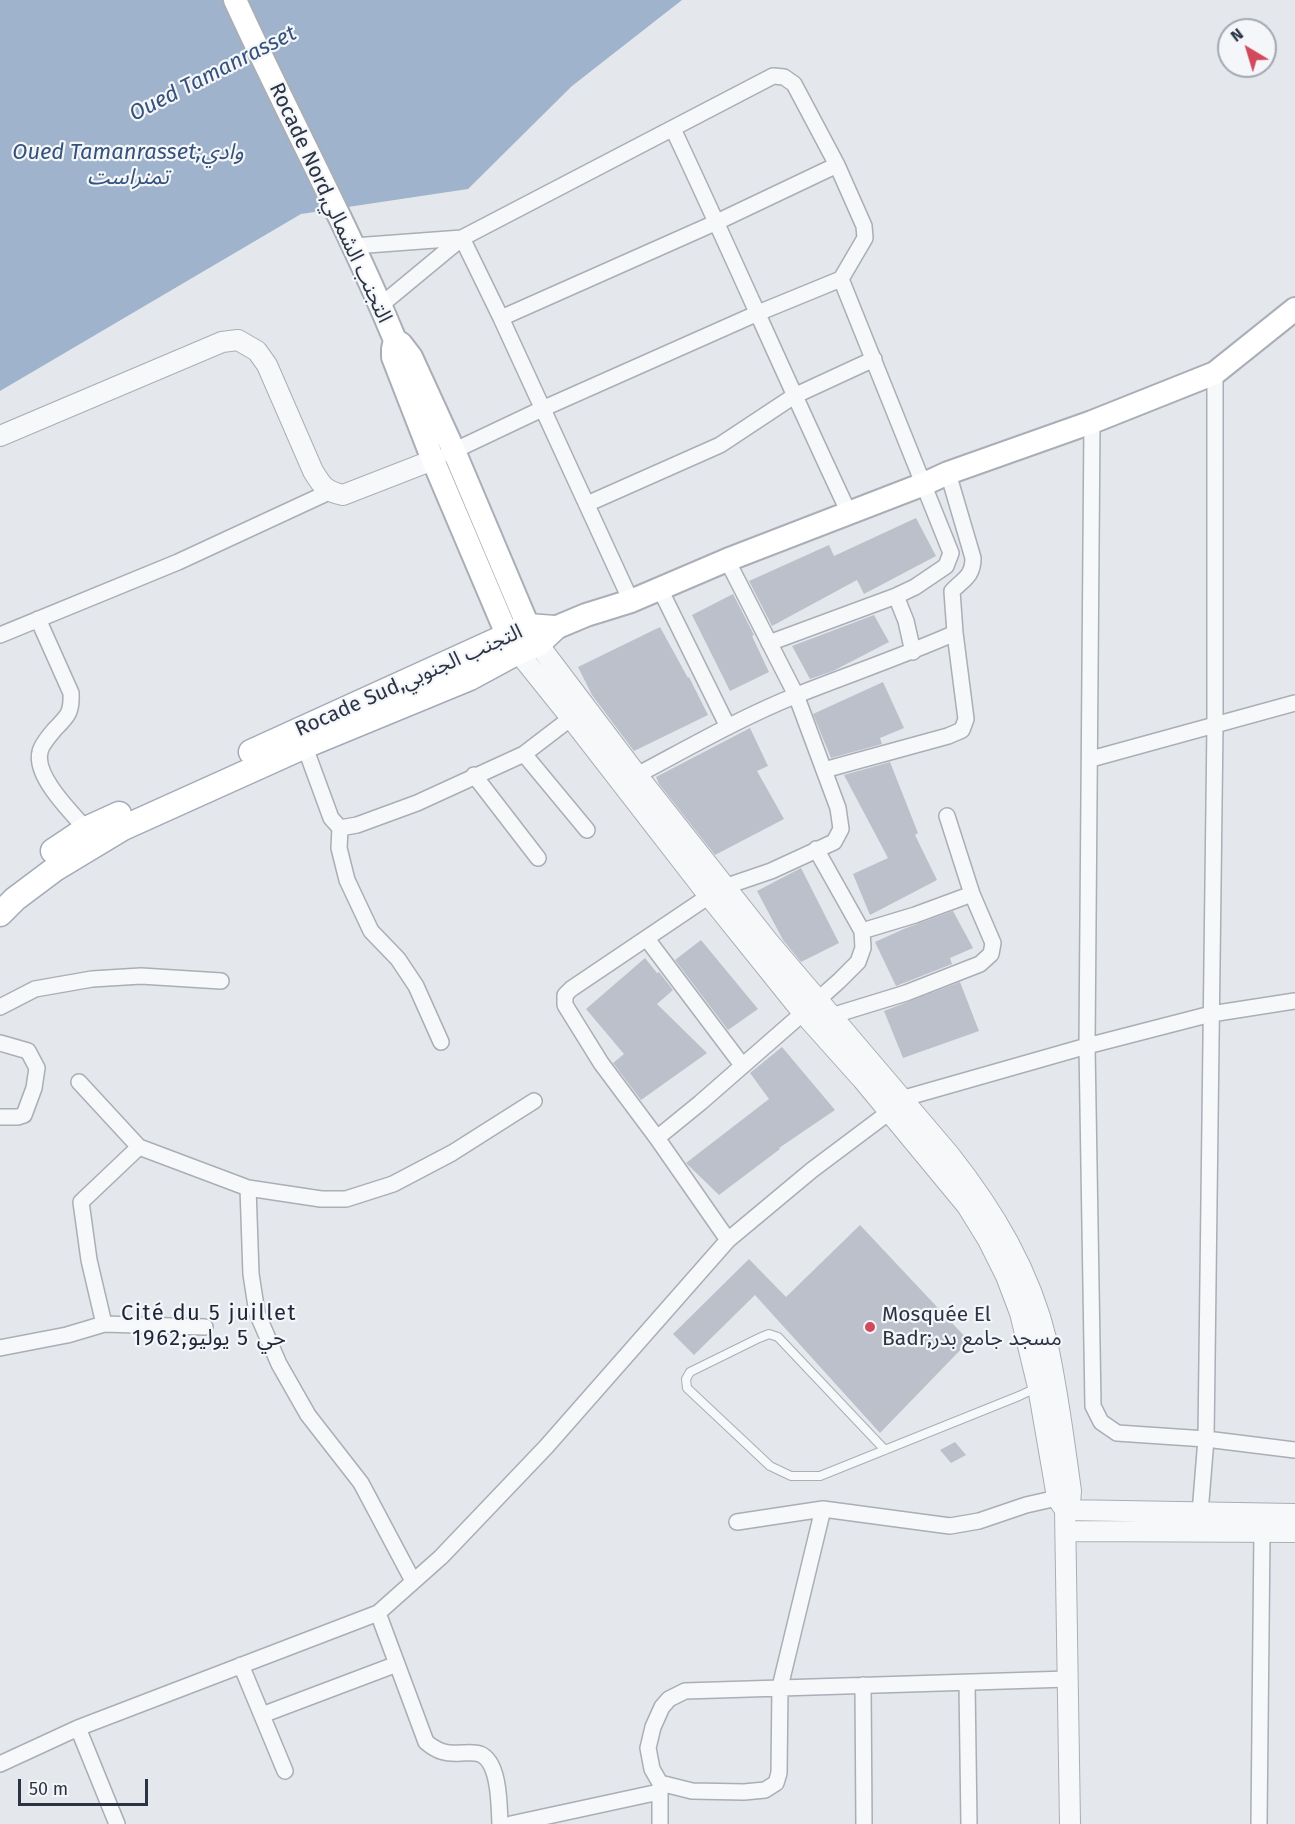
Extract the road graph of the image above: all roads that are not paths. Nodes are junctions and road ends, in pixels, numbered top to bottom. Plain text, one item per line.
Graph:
1 (235, 0) edge
2 (673, 129) junction
3 (837, 165) junction
4 (717, 222) junction
5 (462, 238) junction
6 (354, 246) junction
7 (841, 279) junction
8 (381, 305) junction
9 (1295, 309) edge
10 (758, 312) junction
11 (501, 318) junction
12 (395, 340) junction
13 (874, 359) junction
14 (1215, 373) junction
15 (794, 396) junction
16 (542, 409) junction
17 (1092, 422) junction
18 (0, 436) edge
19 (454, 451) junction
20 (433, 460) junction
21 (948, 473) junction
22 (924, 484) junction
23 (329, 492) junction
24 (586, 504) junction
25 (849, 513) junction
26 (727, 560) junction
27 (660, 589) junction
28 (896, 596) junction
29 (631, 601) junction
30 (38, 619) junction
31 (955, 633) junction
32 (0, 635) edge
33 (529, 637) junction
34 (769, 643) junction
35 (913, 652) junction
36 (796, 696) junction
37 (1295, 704) edge
38 (571, 718) junction
39 (1215, 725) junction
40 (728, 727) junction
41 (302, 738) junction
42 (524, 754) junction
43 (1090, 759) junction
44 (824, 770) junction
45 (474, 775) junction
46 (637, 775) junction
47 (947, 816) dead end
48 (340, 828) junction
49 (86, 830) junction
50 (587, 830) dead end
51 (816, 849) junction
52 (538, 858) dead end
53 (716, 891) junction
54 (0, 892) edge
55 (972, 894) junction
56 (0, 914) edge
57 (862, 931) junction
58 (647, 939) junction
59 (221, 981) dead end
60 (817, 999) junction
61 (1295, 1001) edge
62 (0, 1007) edge
63 (803, 1013) junction
64 (1211, 1014) junction
65 (831, 1016) junction
66 (441, 1042) dead end
67 (0, 1043) edge
68 (1088, 1047) junction
69 (742, 1065) junction
70 (868, 1073) junction
71 (79, 1082) dead end
72 (534, 1101) dead end
73 (895, 1106) junction
74 (0, 1117) edge
75 (657, 1137) junction
76 (139, 1147) junction
77 (248, 1188) junction
78 (728, 1240) junction
79 (104, 1324) junction
80 (205, 1327) dead end
81 (0, 1348) edge
82 (1046, 1385) junction
83 (1206, 1439) junction
84 (885, 1450) junction
85 (1295, 1450) edge
86 (1061, 1504) junction
87 (823, 1509) junction
88 (1200, 1513) junction
89 (1295, 1514) edge
90 (737, 1522) dead end
91 (1067, 1531) junction
92 (1262, 1532) junction
93 (1295, 1532) edge
94 (412, 1581) junction
95 (378, 1612) junction
96 (397, 1664) junction
97 (241, 1665) junction
98 (1068, 1679) junction
99 (967, 1683) junction
100 (863, 1685) junction
101 (780, 1687) junction
102 (262, 1715) junction
103 (78, 1728) junction
104 (0, 1764) edge
105 (285, 1771) dead end
106 (660, 1787) junction
107 (117, 1824) edge
108 (500, 1824) edge
109 (511, 1824) edge
110 (660, 1824) edge
111 (864, 1824) edge
112 (969, 1824) edge
113 (1070, 1824) edge
114 (1259, 1824) edge

1 - 6 main road, Rocade Nord,التجنب الشمالي
2 - 3 street
2 - 4 street
2 - 5 street
3 - 4 street
3 - 7 street
4 - 10 street
4 - 11 street
5 - 6 street
5 - 8 street
5 - 11 street
6 - 8 main road, Rocade Nord,التجنب الشمالي
7 - 10 street
7 - 13 street
8 - 12 main road, Rocade Nord,التجنب الشمالي
9 - 14 main road
10 - 15 street
10 - 16 street
11 - 16 street
12 - 19 main road, Rocade Nord,التجنب الشمالي
12 - 20 main road, Rocade Nord,التجنب الشمالي
13 - 15 street
13 - 22 street
14 - 17 main road
14 - 39 street
15 - 24 street
15 - 25 street
16 - 19 street
16 - 24 street
17 - 21 main road
17 - 43 street
18 - 23 street
19 - 20 street
19 - 33 main road, Rocade Nord,التجنب الشمالي
20 - 23 street
20 - 33 main road, Rocade Nord,التجنب الشمالي
21 - 22 main road
21 - 31 street
22 - 25 main road
22 - 28 street
23 - 30 street
24 - 29 street
25 - 26 main road
26 - 27 main road
26 - 34 street
27 - 29 main road
27 - 40 street
28 - 34 street
28 - 35 street
29 - 33 main road
30 - 32 street
30 - 49 street
31 - 35 street
31 - 44 street
33 - 38 street
33 - 41 main road, Rocade Sud,التجنب الجنوبي
33 - 46 street
34 - 36 street
35 - 36 street
36 - 40 street
36 - 44 street
37 - 39 street
38 - 42 street
38 - 53 street
39 - 43 street
39 - 64 street
40 - 46 street
41 - 48 street
41 - 49 main road, Rocade Sud,التجنب الجنوبي
41 - 56 main road, Rocade Sud,التجنب الجنوبي
42 - 45 street
42 - 50 street
43 - 68 street
44 - 51 street
45 - 48 street
45 - 52 street
46 - 53 street
47 - 55 street
48 - 66 street
49 - 54 main road, Rocade Sud,التجنب الجنوبي
51 - 53 street
51 - 57 street
53 - 58 street
53 - 60 street
53 - 63 street
55 - 57 street
55 - 65 street
57 - 60 street
58 - 69 street
58 - 75 street
59 - 62 street
60 - 63 street
60 - 65 street
61 - 64 street
63 - 69 street
63 - 70 street
64 - 68 street
64 - 83 street
65 - 70 street
67 - 74 street
68 - 73 street
68 - 83 street
69 - 75 street
70 - 73 street
71 - 76 street
72 - 77 street
73 - 78 street
73 - 82 street
75 - 78 street
76 - 77 street
76 - 79 street
77 - 94 street
78 - 94 street
79 - 80 street
79 - 81 street
82 - 84 lane
82 - 86 street
83 - 85 street
83 - 88 street
84 - 84 lane
86 - 87 street
86 - 88 street
86 - 91 street
87 - 90 street
87 - 101 street
88 - 89 street
91 - 92 street
91 - 98 street
92 - 93 street
92 - 114 street
94 - 95 street
95 - 96 street
95 - 97 street
96 - 102 street
96 - 108 street
97 - 102 street
97 - 103 street
98 - 99 street
98 - 113 street
99 - 100 street
99 - 112 street
100 - 101 street
100 - 111 street
101 - 106 street
101 - 106 street
102 - 105 street
103 - 104 street
103 - 107 street
106 - 109 street
106 - 110 street

